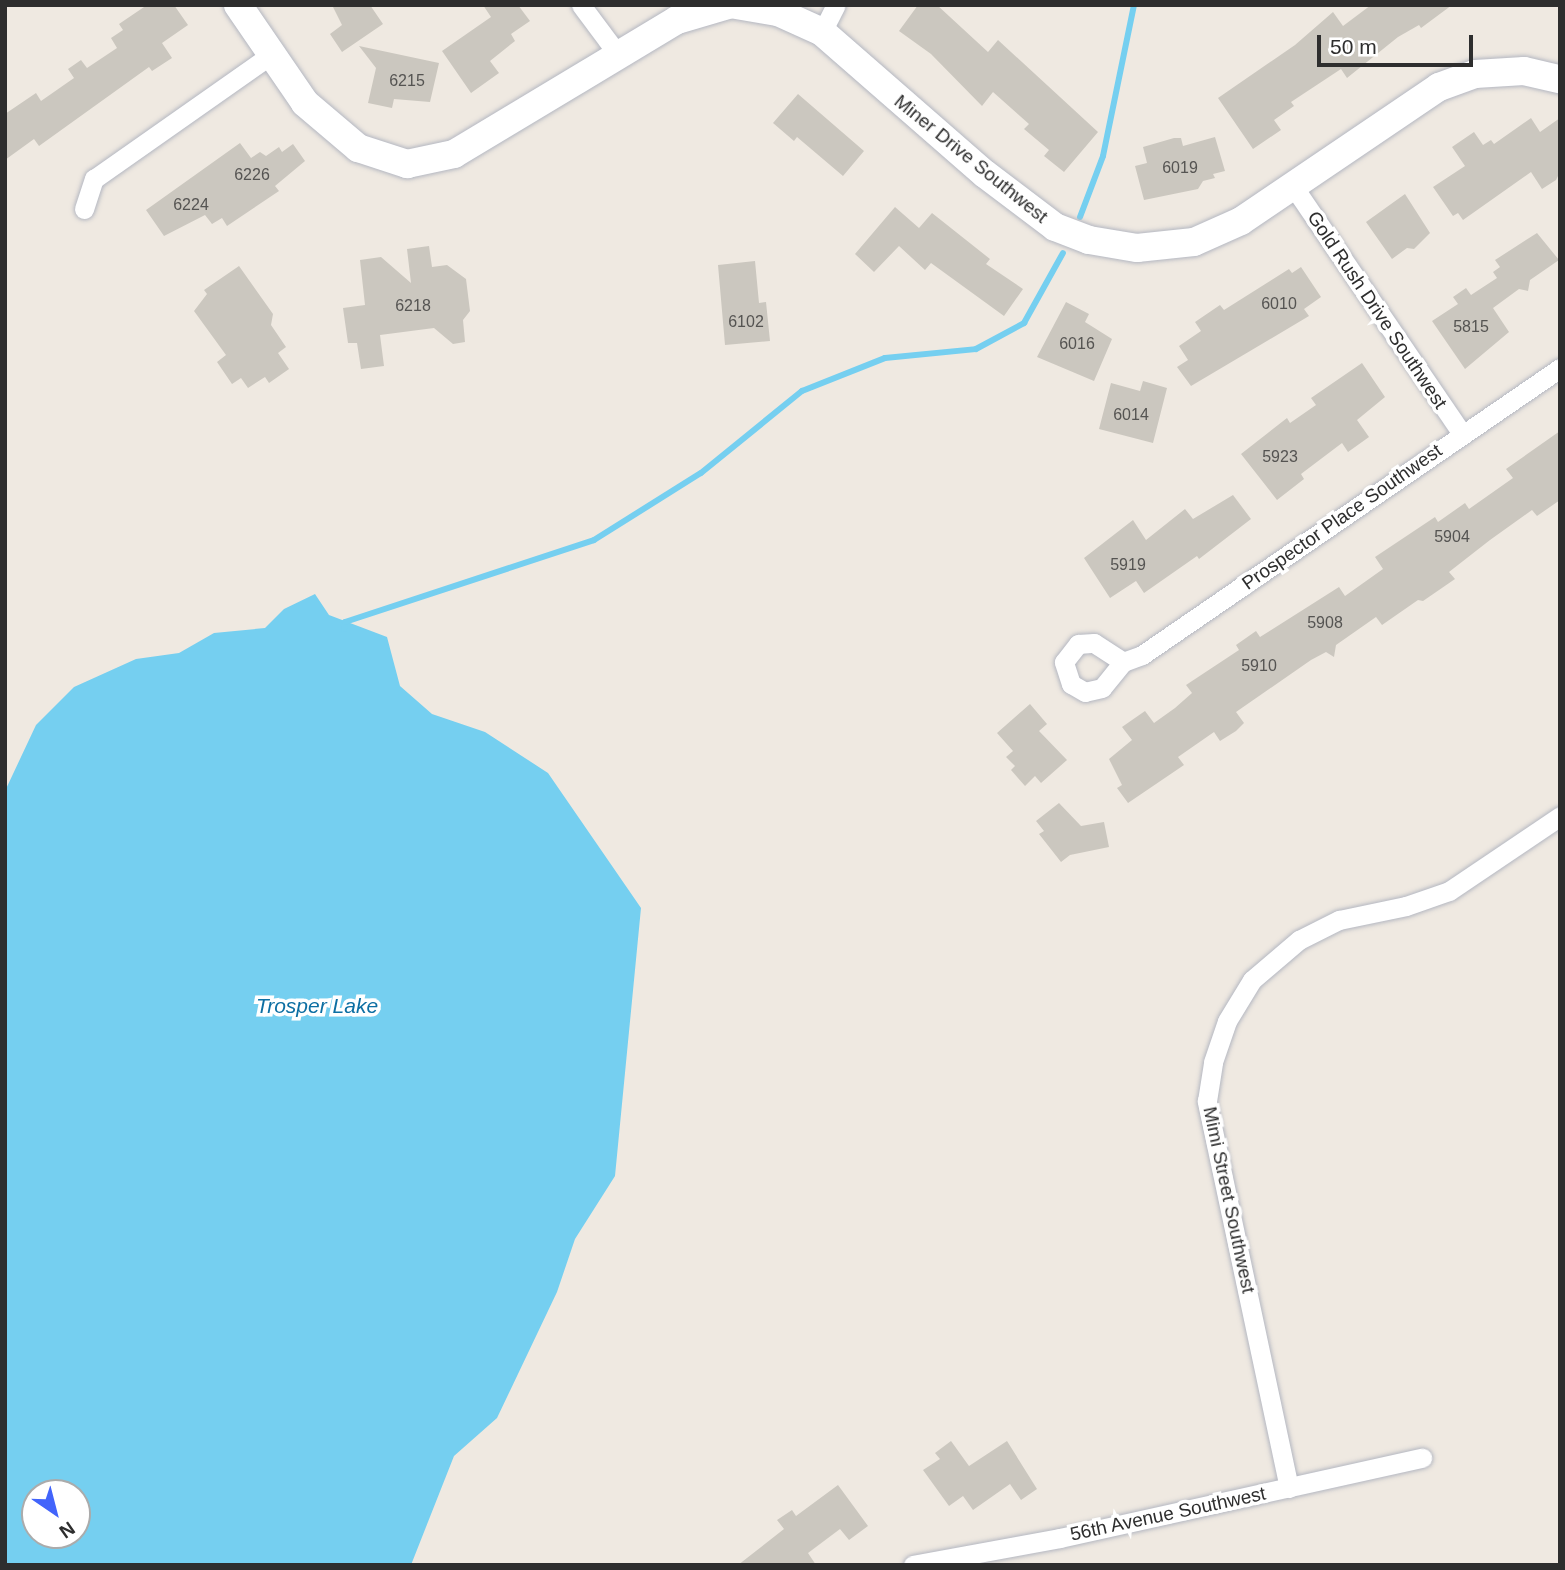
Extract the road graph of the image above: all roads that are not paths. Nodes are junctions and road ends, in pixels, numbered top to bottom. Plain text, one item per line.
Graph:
1 (238, 5) edge
2 (581, 5) edge
3 (728, 5) edge
4 (736, 5) edge
5 (836, 5) edge
6 (822, 32) junction
7 (269, 56) junction
8 (619, 57) junction
9 (1560, 79) edge
10 (1293, 186) junction
11 (84, 209) dead end
12 (1560, 368) edge
13 (1462, 434) junction
14 (1123, 662) dead end
15 (1560, 816) edge
16 (1422, 1458) dead end
17 (1289, 1488) junction
18 (963, 1561) edge
19 (913, 1565) edge

1 - 7 street
2 - 8 street
3 - 8 street
4 - 6 street, Miner Drive Southwest
5 - 6 street
6 - 10 street, Miner Drive Southwest
7 - 8 street
7 - 11 street
9 - 10 street, Miner Drive Southwest
10 - 13 street, Gold Rush Drive Southwest
12 - 13 street, Prospector Place Southwest
13 - 14 street, Prospector Place Southwest
15 - 17 street, Mimi Street Southwest
16 - 17 street, 56th Avenue Southwest
17 - 18 street, 56th Avenue Southwest
18 - 19 street, 56th Avenue Southwest

